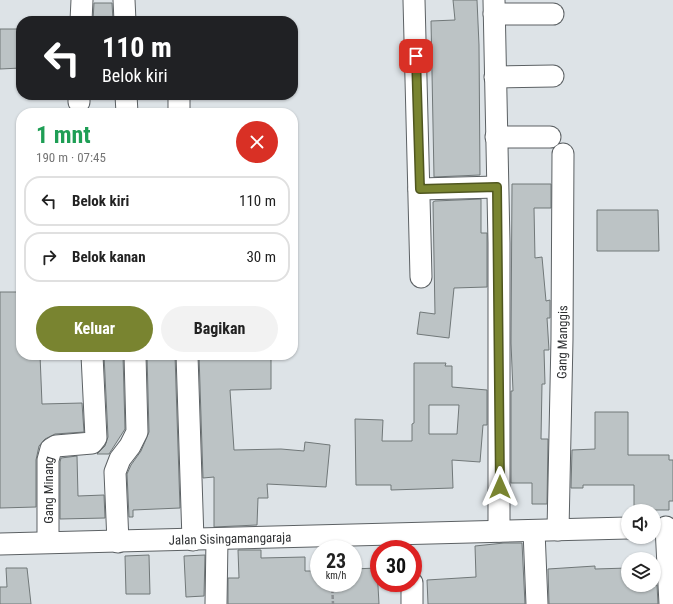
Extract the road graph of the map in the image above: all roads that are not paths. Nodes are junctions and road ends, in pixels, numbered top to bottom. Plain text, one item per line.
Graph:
1 (82, 0) edge
2 (124, 0) edge
3 (414, 0) edge
4 (494, 7) edge
5 (553, 14) dead end
6 (81, 16) edge
7 (125, 16) edge
8 (553, 76) dead end
9 (495, 77) junction
10 (496, 137) junction
11 (550, 137) dead end
12 (563, 154) dead end
13 (497, 187) junction
14 (420, 189) junction
15 (421, 277) dead end
16 (92, 360) edge
17 (135, 360) edge
18 (187, 360) edge
19 (664, 527) edge
20 (621, 528) edge
21 (534, 530) junction
22 (558, 530) junction
23 (499, 532) junction
24 (217, 539) junction
25 (194, 540) junction
26 (421, 540) edge
27 (370, 541) edge
28 (48, 542) junction
29 (118, 542) junction
30 (0, 544) edge
31 (412, 592) edge
32 (216, 604) edge
33 (412, 604) edge
34 (537, 604) edge
35 (670, 604) edge

1 - 6 street
2 - 7 street
3 - 14 street
4 - 5 street
4 - 9 street
8 - 9 street
9 - 10 street
10 - 11 street
10 - 13 street
12 - 22 street, Gang Manggis
13 - 14 street
13 - 23 street
14 - 15 street
16 - 28 street, Gang Minang
17 - 29 street
18 - 25 street
19 - 35 street
20 - 22 street, Jalan Sisingamangaraja
21 - 22 street, Jalan Sisingamangaraja
21 - 23 street, Jalan Sisingamangaraja
21 - 34 street
23 - 26 street, Jalan Sisingamangaraja
24 - 25 street, Jalan Sisingamangaraja
24 - 27 street, Jalan Sisingamangaraja
24 - 32 street
25 - 29 street, Jalan Sisingamangaraja
28 - 29 street, Jalan Sisingamangaraja
28 - 30 street, Jalan Sisingamangaraja
31 - 33 street

